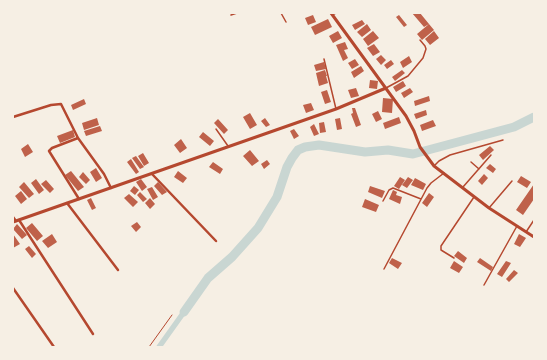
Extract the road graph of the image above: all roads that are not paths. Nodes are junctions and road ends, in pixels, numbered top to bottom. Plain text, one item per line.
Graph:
1 (237, 13) edge
2 (281, 13) edge
3 (336, 13) edge
4 (332, 14) edge
5 (231, 16) dead end
6 (286, 22) dead end
7 (420, 40) dead end
8 (324, 59) dead end
9 (386, 88) junction
10 (336, 109) junction
11 (13, 117) edge
12 (216, 129) dead end
13 (78, 138) junction
14 (503, 140) dead end
15 (230, 147) junction
16 (491, 155) dead end
17 (471, 162) dead end
18 (434, 166) junction
19 (479, 169) junction
20 (444, 173) junction
21 (152, 174) junction
22 (512, 181) dead end
23 (463, 187) junction
24 (112, 188) junction
25 (474, 197) junction
26 (422, 199) junction
27 (79, 200) junction
28 (384, 201) dead end
29 (67, 203) junction
30 (489, 208) junction
31 (13, 217) edge
32 (534, 220) edge
33 (16, 221) edge
34 (517, 226) junction
35 (526, 232) junction
36 (534, 237) edge
37 (216, 241) dead end
38 (454, 258) dead end
39 (384, 269) dead end
40 (118, 270) dead end
41 (484, 285) dead end
42 (13, 288) edge
43 (93, 334) dead end
44 (54, 347) edge

1 - 5 lane
2 - 6 lane
3 - 4 lane
4 - 9 street
7 - 9 lane
8 - 10 lane
9 - 10 street
9 - 18 street
10 - 15 street
11 - 13 street
12 - 15 lane
13 - 24 street
13 - 27 street
14 - 18 lane
15 - 21 street
16 - 19 lane
17 - 19 lane
18 - 20 street
19 - 23 lane
20 - 23 street
20 - 26 lane
21 - 24 street
21 - 37 street
22 - 30 lane
23 - 25 street
24 - 27 street
25 - 30 street
25 - 38 lane
26 - 28 lane
26 - 39 lane
27 - 29 street
29 - 33 street
29 - 40 street
30 - 34 street
31 - 33 street
32 - 35 lane
33 - 43 street
34 - 35 street
34 - 41 lane
35 - 36 street
42 - 44 street

